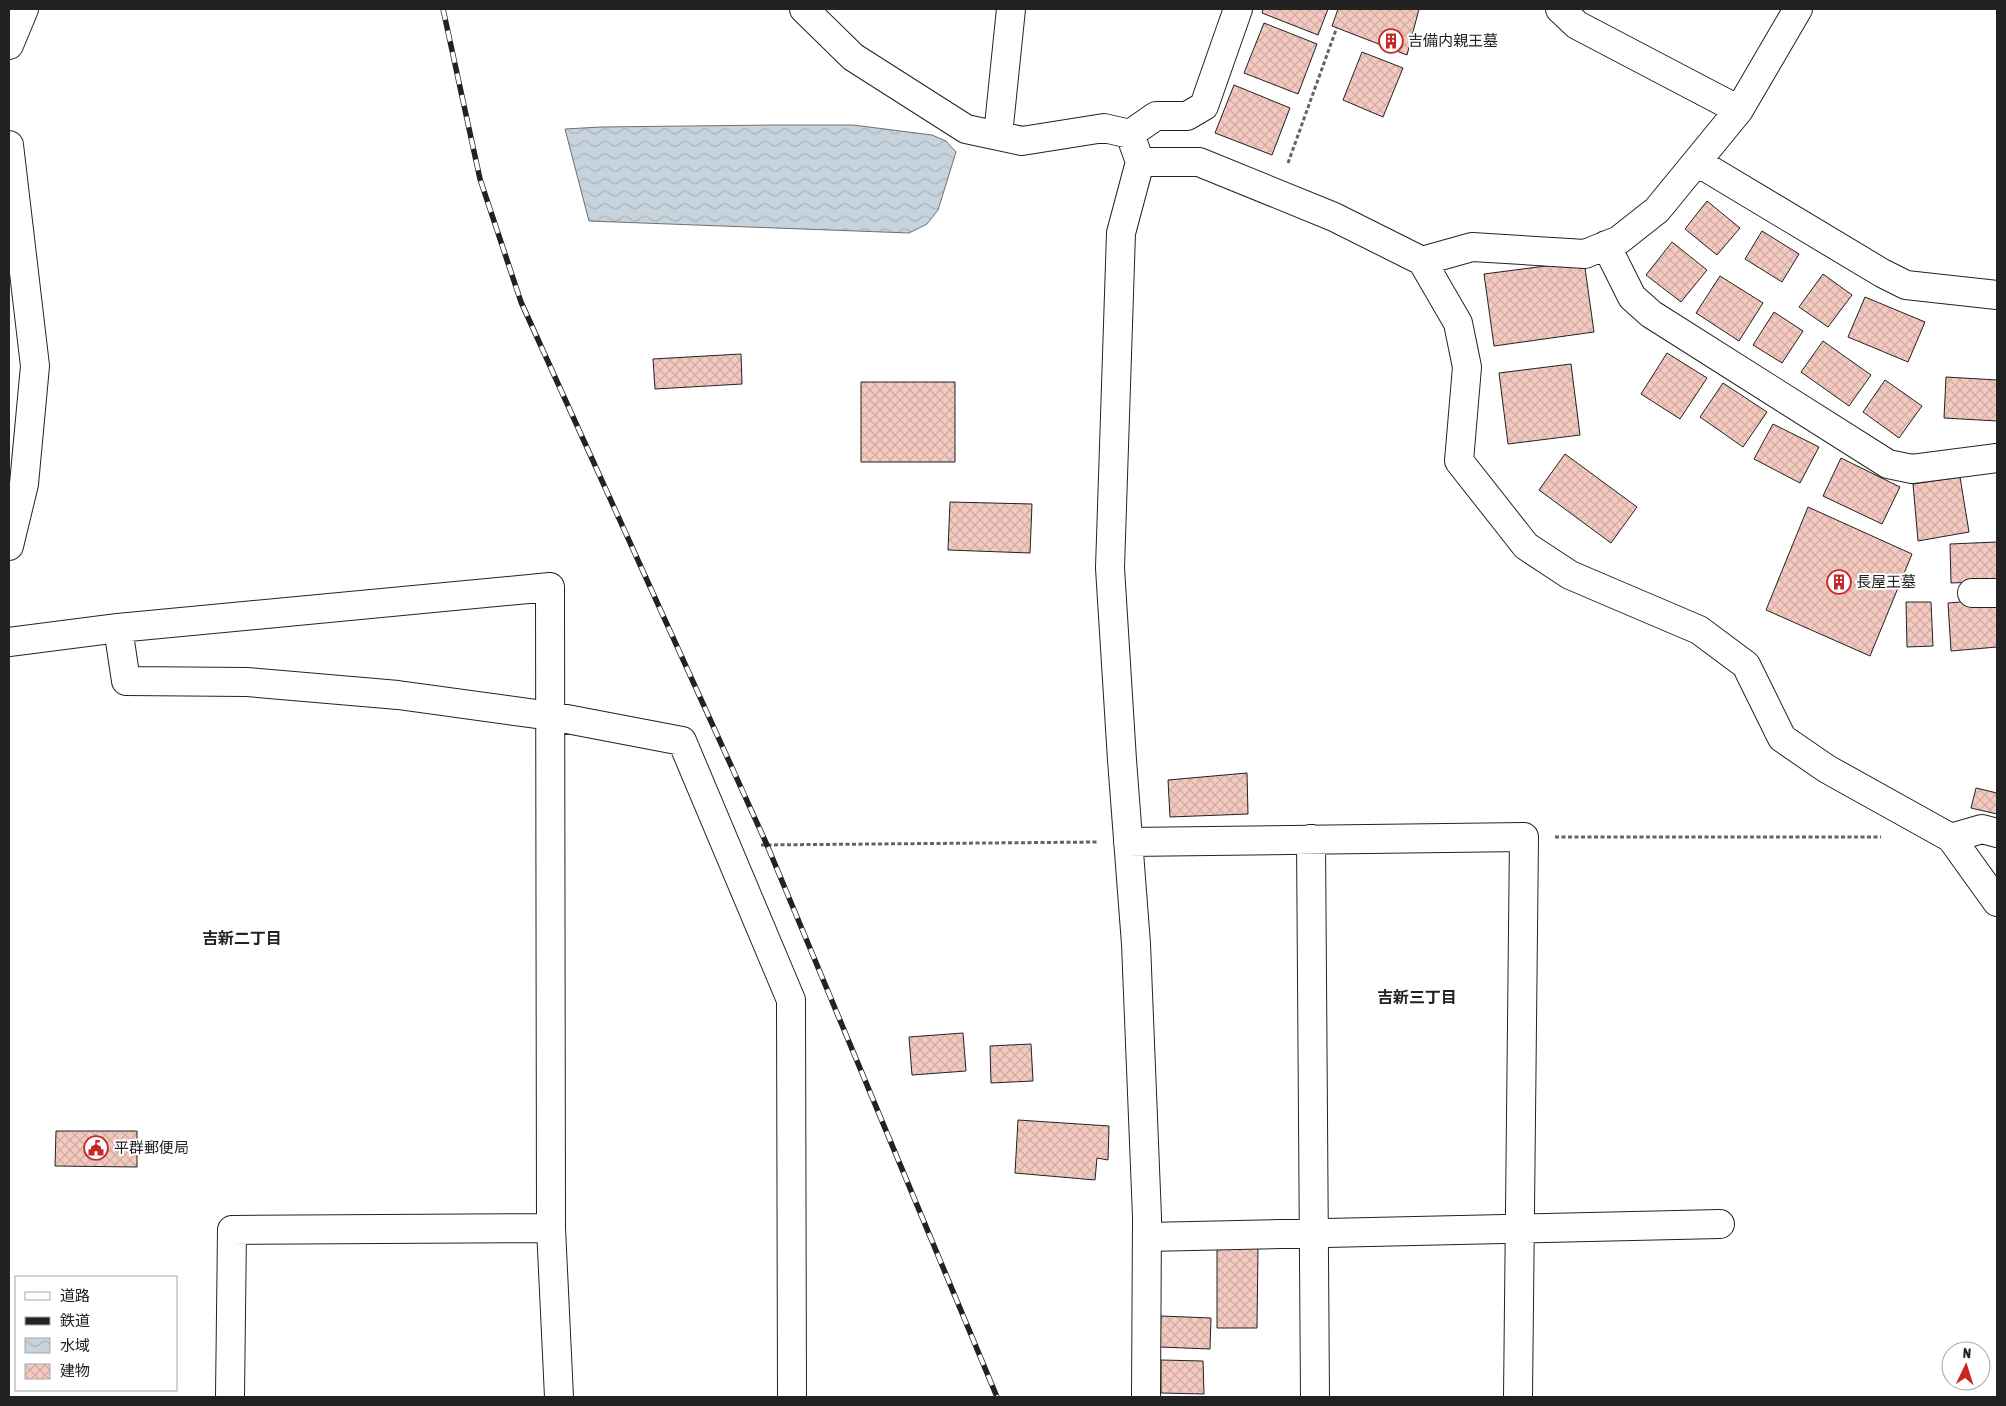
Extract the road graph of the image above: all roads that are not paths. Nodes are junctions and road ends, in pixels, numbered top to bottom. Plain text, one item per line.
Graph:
1 (24, 9) edge
2 (804, 9) edge
3 (1011, 9) edge
4 (1238, 9) edge
5 (1560, 9) edge
6 (1798, 9) edge
7 (9, 45) edge
8 (1739, 110) junction
9 (1130, 134) junction
10 (998, 136) junction
11 (9, 144) edge
12 (1140, 162) junction
13 (1697, 162) junction
14 (1606, 245) junction
15 (1422, 261) junction
16 (1997, 294) edge
17 (1997, 458) edge
18 (9, 546) edge
19 (118, 628) junction
20 (9, 642) edge
21 (551, 716) junction
22 (1997, 833) edge
23 (1951, 838) junction
24 (1311, 839) junction
25 (1128, 842) junction
26 (1997, 902) edge
27 (1720, 1224) dead end
28 (551, 1228) junction
29 (1519, 1228) junction
30 (1314, 1233) junction
31 (1147, 1237) junction
32 (230, 1397) edge
33 (559, 1397) edge
34 (792, 1397) edge
35 (1146, 1397) edge
36 (1315, 1397) edge
37 (1518, 1397) edge

1 - 7 street
2 - 10 street
3 - 10 street
4 - 9 street
5 - 8 street
6 - 8 street
8 - 13 street
9 - 10 street
9 - 12 street
11 - 18 street
12 - 15 street
12 - 25 street
13 - 14 street
13 - 16 street
14 - 15 street
14 - 17 street
15 - 23 street
19 - 20 street
19 - 21 street
19 - 21 street
21 - 28 street
21 - 34 street
22 - 23 street
23 - 26 street
24 - 25 street
24 - 29 street
24 - 30 street
25 - 31 street
27 - 29 street
28 - 32 street
28 - 33 street
29 - 30 street
29 - 37 street
30 - 31 street
30 - 36 street
31 - 35 street

